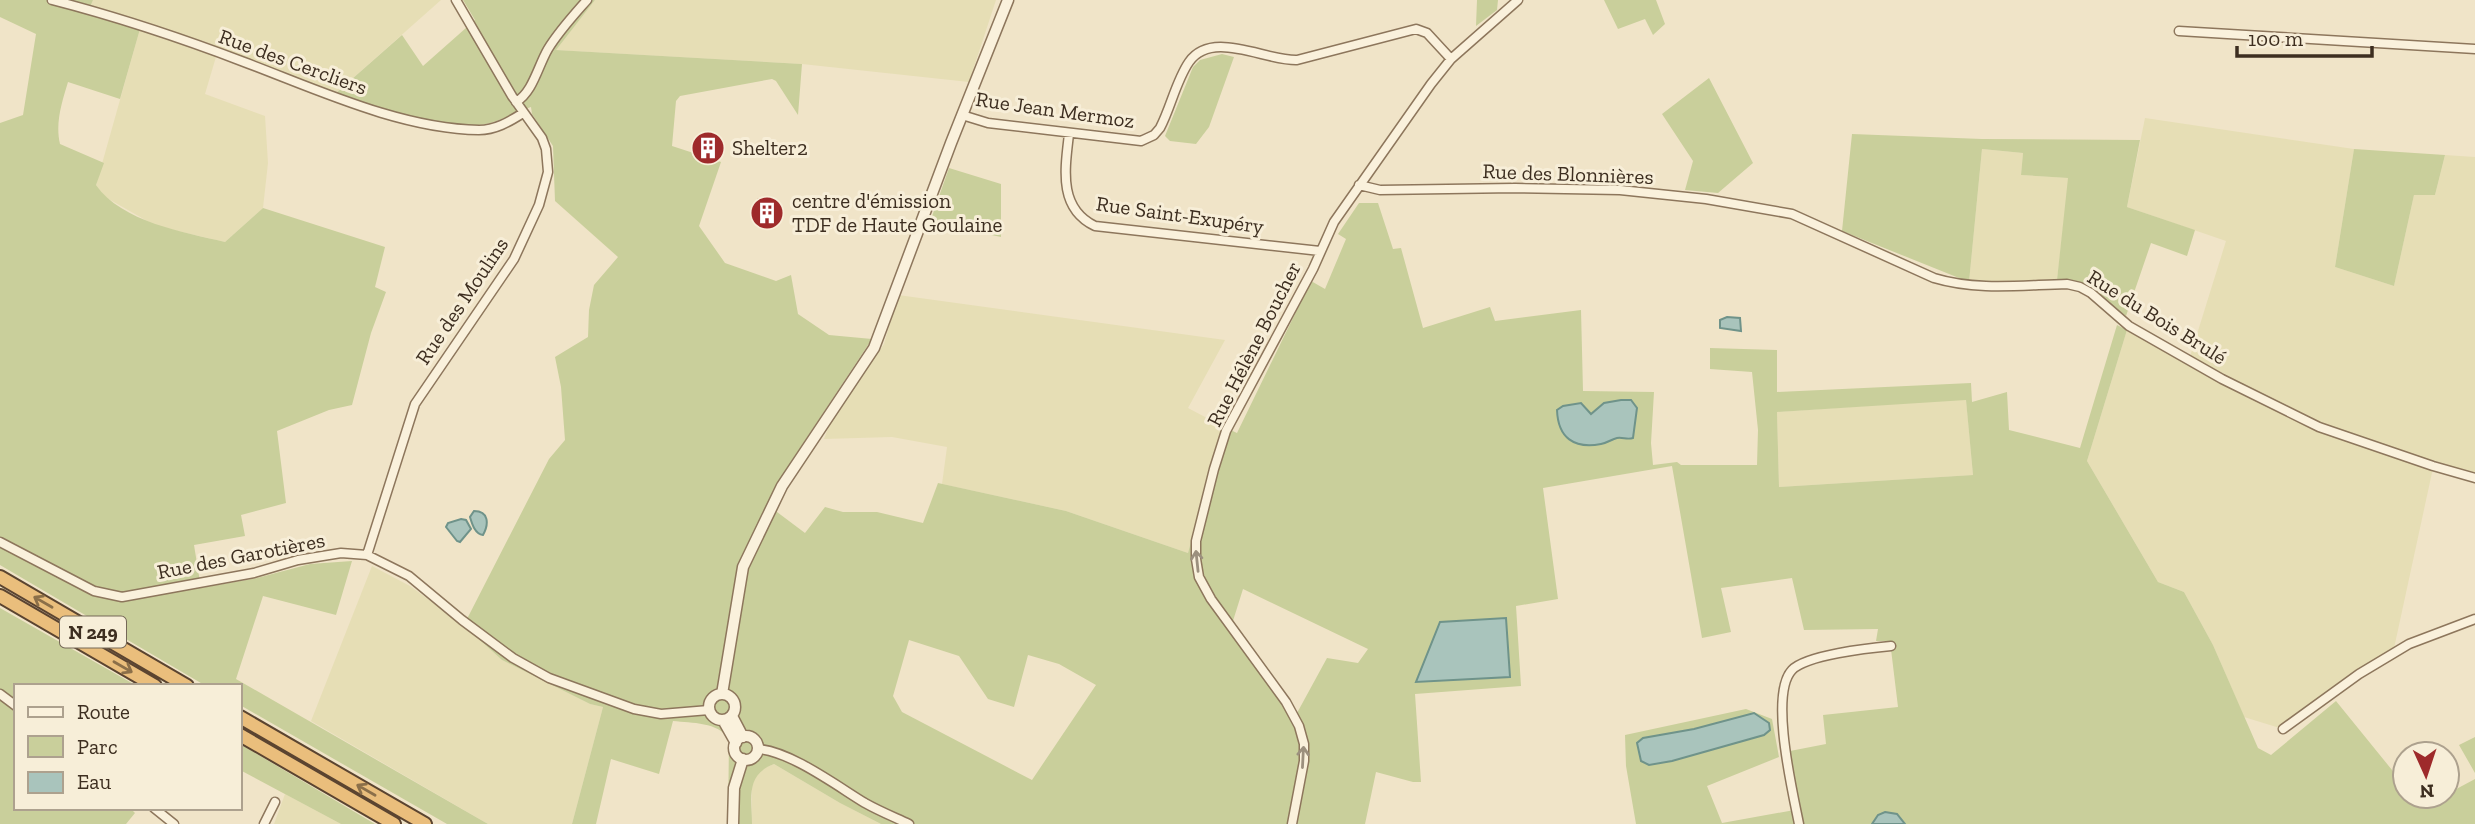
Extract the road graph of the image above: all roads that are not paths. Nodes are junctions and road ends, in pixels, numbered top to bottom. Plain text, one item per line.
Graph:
1 (52, 0) edge
2 (456, 0) edge
3 (587, 0) edge
4 (1008, 0) edge
5 (1518, 0) edge
6 (2179, 32) dead end
7 (2475, 49) edge
8 (1451, 59) junction
9 (516, 102) junction
10 (523, 113) junction
11 (962, 115) junction
12 (1069, 134) junction
13 (1359, 185) junction
14 (1774, 211) joint
15 (1320, 251) junction
16 (2475, 478) edge
17 (0, 542) edge
18 (367, 555) junction
19 (0, 577) edge
20 (0, 596) edge
21 (2475, 619) edge
22 (1891, 646) dead end
23 (152, 684) edge
24 (184, 684) edge
25 (722, 694) junction
26 (709, 710) junction
27 (242, 718) edge
28 (727, 718) junction
29 (2283, 729) dead end
30 (242, 736) edge
31 (739, 740) junction
32 (758, 749) junction
33 (743, 760) junction
34 (275, 802) dead end
35 (156, 810) edge
36 (174, 824) edge
37 (264, 824) edge
38 (394, 824) edge
39 (425, 824) edge
40 (733, 824) edge
41 (909, 824) edge
42 (1292, 824) edge
43 (1799, 824) edge

1 - 10 street, Rue des Cercliers
2 - 9 street, Rue des Moulins
3 - 9 street
4 - 11 street
5 - 8 street, Rue Hélène Boucher
6 - 7 street
8 - 12 street, Rue Jean Mermoz
8 - 13 street, Rue Hélène Boucher
9 - 10 street, Rue des Moulins
10 - 18 street, Rue des Moulins
11 - 12 street, Rue Jean Mermoz
11 - 25 street
12 - 15 street, Rue Saint-Exupéry
13 - 14 street, Rue des Blonnières
13 - 15 street, Rue Hélène Boucher
14 - 16 street, Rue du Bois Brulé
42 -> 15 street, Rue Hélène Boucher
17 - 18 street, Rue des Garotières
18 - 26 street, Rue des Garotières
24 -> 19 highway, N 249
20 -> 23 highway, N 249
21 - 29 street
22 - 43 street
25 - 26 street
25 - 28 street
26 - 28 street
39 -> 27 highway
28 - 31 street
30 - 38 highway
31 - 32 street
31 - 33 street
32 - 33 street
32 - 41 street
33 - 40 street
34 - 37 street
35 - 36 street

